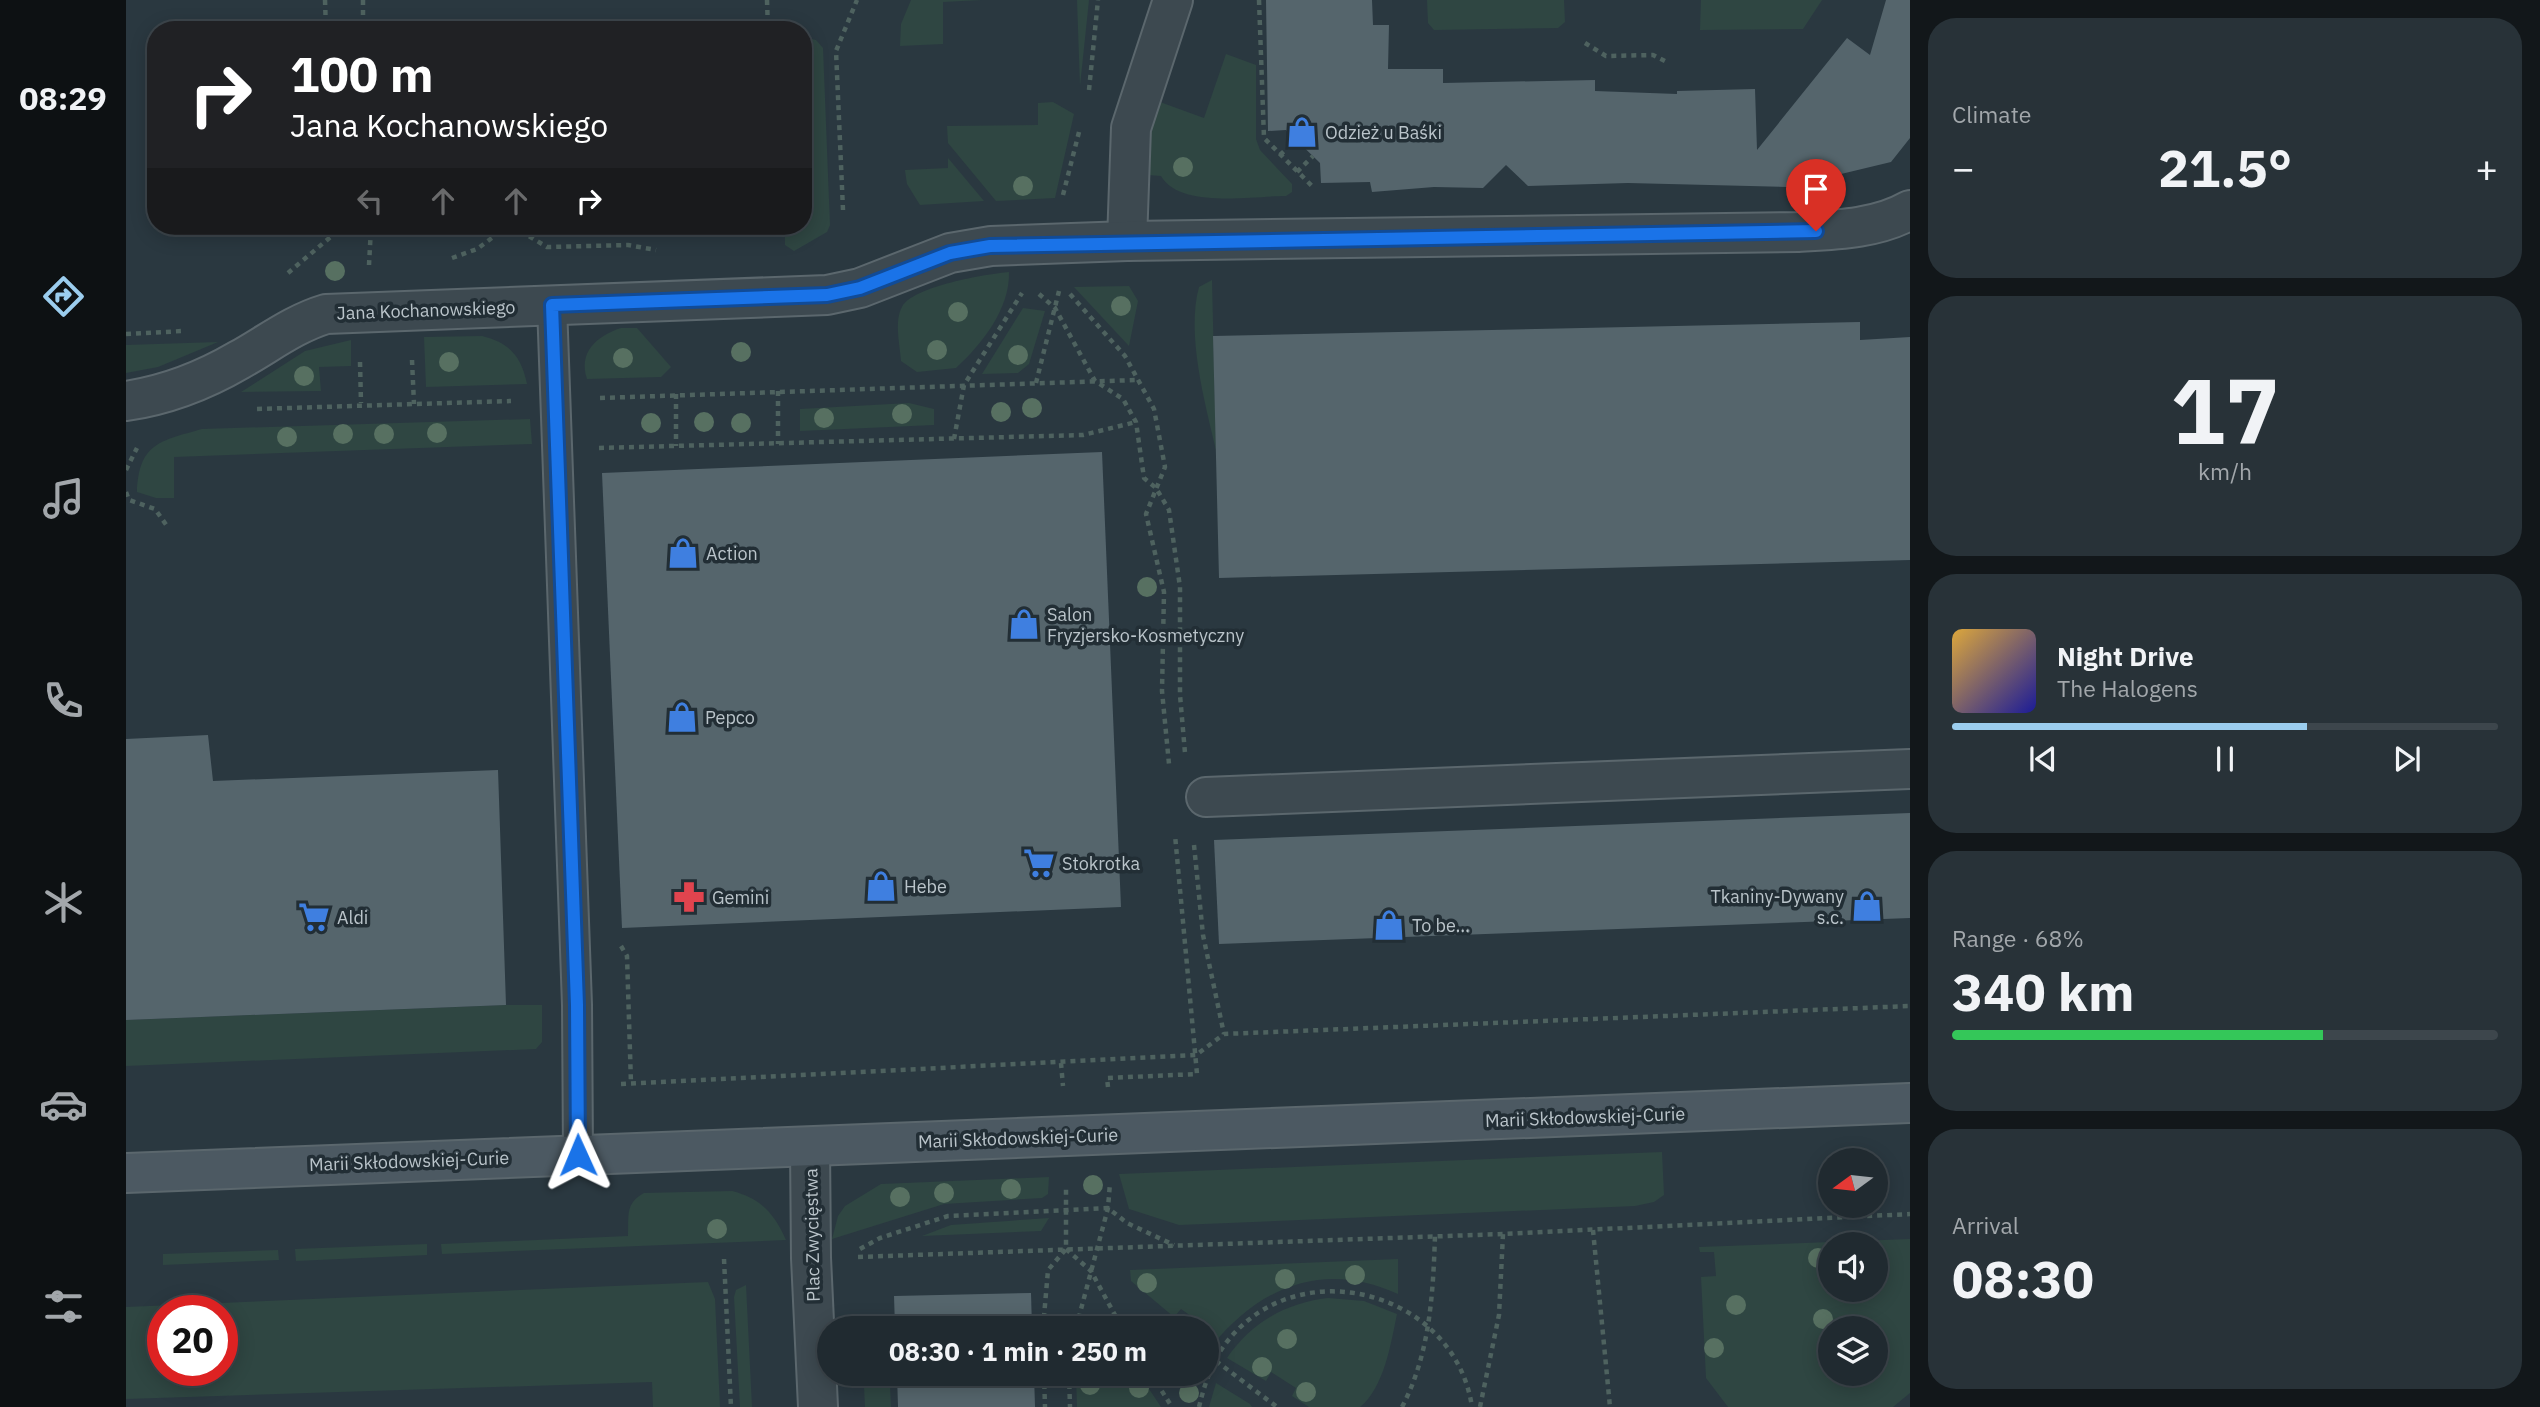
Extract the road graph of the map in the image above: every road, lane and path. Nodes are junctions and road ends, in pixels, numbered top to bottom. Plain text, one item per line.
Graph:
1 (325, 0) edge
2 (362, 0) edge
3 (767, 0) edge
4 (857, 0) edge
5 (1098, 0) edge
6 (1173, 0) edge
7 (1259, 0) edge
8 (326, 21) edge
9 (363, 21) edge
10 (768, 21) edge
11 (1585, 43) dead end
12 (1669, 64) dead end
13 (1088, 96) dead end
14 (1082, 121) dead end
15 (1296, 140) dead end
16 (1280, 155) junction
17 (1313, 156) dead end
18 (1297, 172) junction
19 (1317, 191) dead end
20 (1060, 207) dead end
21 (844, 210) dead end
22 (1910, 210) edge
23 (371, 235) edge
24 (496, 235) edge
25 (1127, 241) junction
26 (450, 258) dead end
27 (369, 273) dead end
28 (1028, 283) dead end
29 (1037, 292) dead end
30 (552, 305) junction
31 (1055, 308) junction
32 (1138, 380) junction
33 (1094, 381) junction
34 (1036, 383) junction
35 (964, 385) junction
36 (778, 391) junction
37 (676, 394) junction
38 (557, 400) junction
39 (126, 401) edge
40 (251, 409) dead end
41 (1136, 422) junction
42 (954, 439) junction
43 (778, 444) junction
44 (676, 446) junction
45 (595, 449) dead end
46 (1165, 467) dead end
47 (126, 492) edge
48 (167, 526) dead end
49 (1186, 762) dead end
50 (1910, 769) edge
51 (1206, 797) dead end
52 (1194, 842) dead end
53 (1910, 1006) edge
54 (1224, 1034) junction
55 (1061, 1063) junction
56 (1197, 1074) dead end
57 (1107, 1078) dead end
58 (576, 1087) junction
59 (1063, 1098) dead end
60 (1910, 1104) edge
61 (810, 1147) junction
62 (578, 1155) junction
63 (126, 1172) edge
64 (1111, 1172) dead end
65 (1066, 1176) dead end
66 (1108, 1208) junction
67 (1066, 1209) junction
68 (1910, 1214) edge
69 (1593, 1230) junction
70 (1503, 1234) junction
71 (1435, 1236) junction
72 (1175, 1246) junction
73 (1066, 1249) junction
74 (1098, 1249) junction
75 (856, 1251) dead end
76 (844, 1257) dead end
77 (724, 1259) dead end
78 (1091, 1271) junction
79 (1042, 1316) edge
80 (1079, 1316) edge
81 (1115, 1316) edge
82 (1428, 1325) junction
83 (1219, 1354) edge
84 (1219, 1362) edge
85 (1044, 1386) edge
86 (1069, 1386) edge
87 (1159, 1386) edge
88 (1206, 1386) edge
89 (731, 1407) edge
90 (818, 1407) edge
91 (1045, 1407) edge
92 (1070, 1407) edge
93 (1172, 1407) edge
94 (1199, 1407) edge
95 (1277, 1407) edge
96 (1402, 1407) edge
97 (1472, 1407) edge
98 (1479, 1407) edge
99 (1610, 1407) edge

1 - 8 path
2 - 9 path
3 - 10 path
4 - 21 path
5 - 13 path
6 - 25 street
7 - 16 path
11 - 12 path
14 - 20 path
15 - 16 path
16 - 18 path
17 - 18 path
18 - 19 path
22 - 25 street, Jana Kochanowskiego
23 - 27 path
24 - 26 path
25 - 30 street, Jana Kochanowskiego
28 - 35 path
29 - 31 path
30 - 38 lane
30 - 39 street, Jana Kochanowskiego
31 - 32 path
31 - 33 path
31 - 34 path
32 - 33 path
32 - 46 path
33 - 34 path
33 - 41 path
34 - 35 path
35 - 36 path
35 - 42 path
36 - 37 path
36 - 43 path
37 - 38 path
37 - 44 path
38 - 40 path
38 - 58 lane
41 - 42 path
41 - 49 path
42 - 43 path
43 - 44 path
44 - 45 path
47 - 48 path
50 - 51 street
52 - 54 path
53 - 54 path
54 - 55 path
55 - 58 path
55 - 59 path
56 - 57 path
58 - 62 lane
60 - 61 street, Marii Skłodowskiej-Curie
61 - 62 street, Marii Skłodowskiej-Curie
61 - 90 street, Plac Zwycięstwa
62 - 63 street, Marii Skłodowskiej-Curie
64 - 66 path
65 - 67 path
66 - 67 path
66 - 72 path
66 - 74 path
67 - 73 path
67 - 75 path
68 - 69 path
69 - 70 path
69 - 99 path
70 - 71 path
70 - 98 path
71 - 72 path
71 - 82 path
72 - 74 path
73 - 74 path
73 - 76 path
73 - 78 path
73 - 79 path
74 - 78 path
77 - 89 path
78 - 80 path
78 - 81 path
82 - 83 path
82 - 96 path
82 - 97 path
84 - 95 path
85 - 91 path
86 - 92 path
87 - 93 path
88 - 94 path

